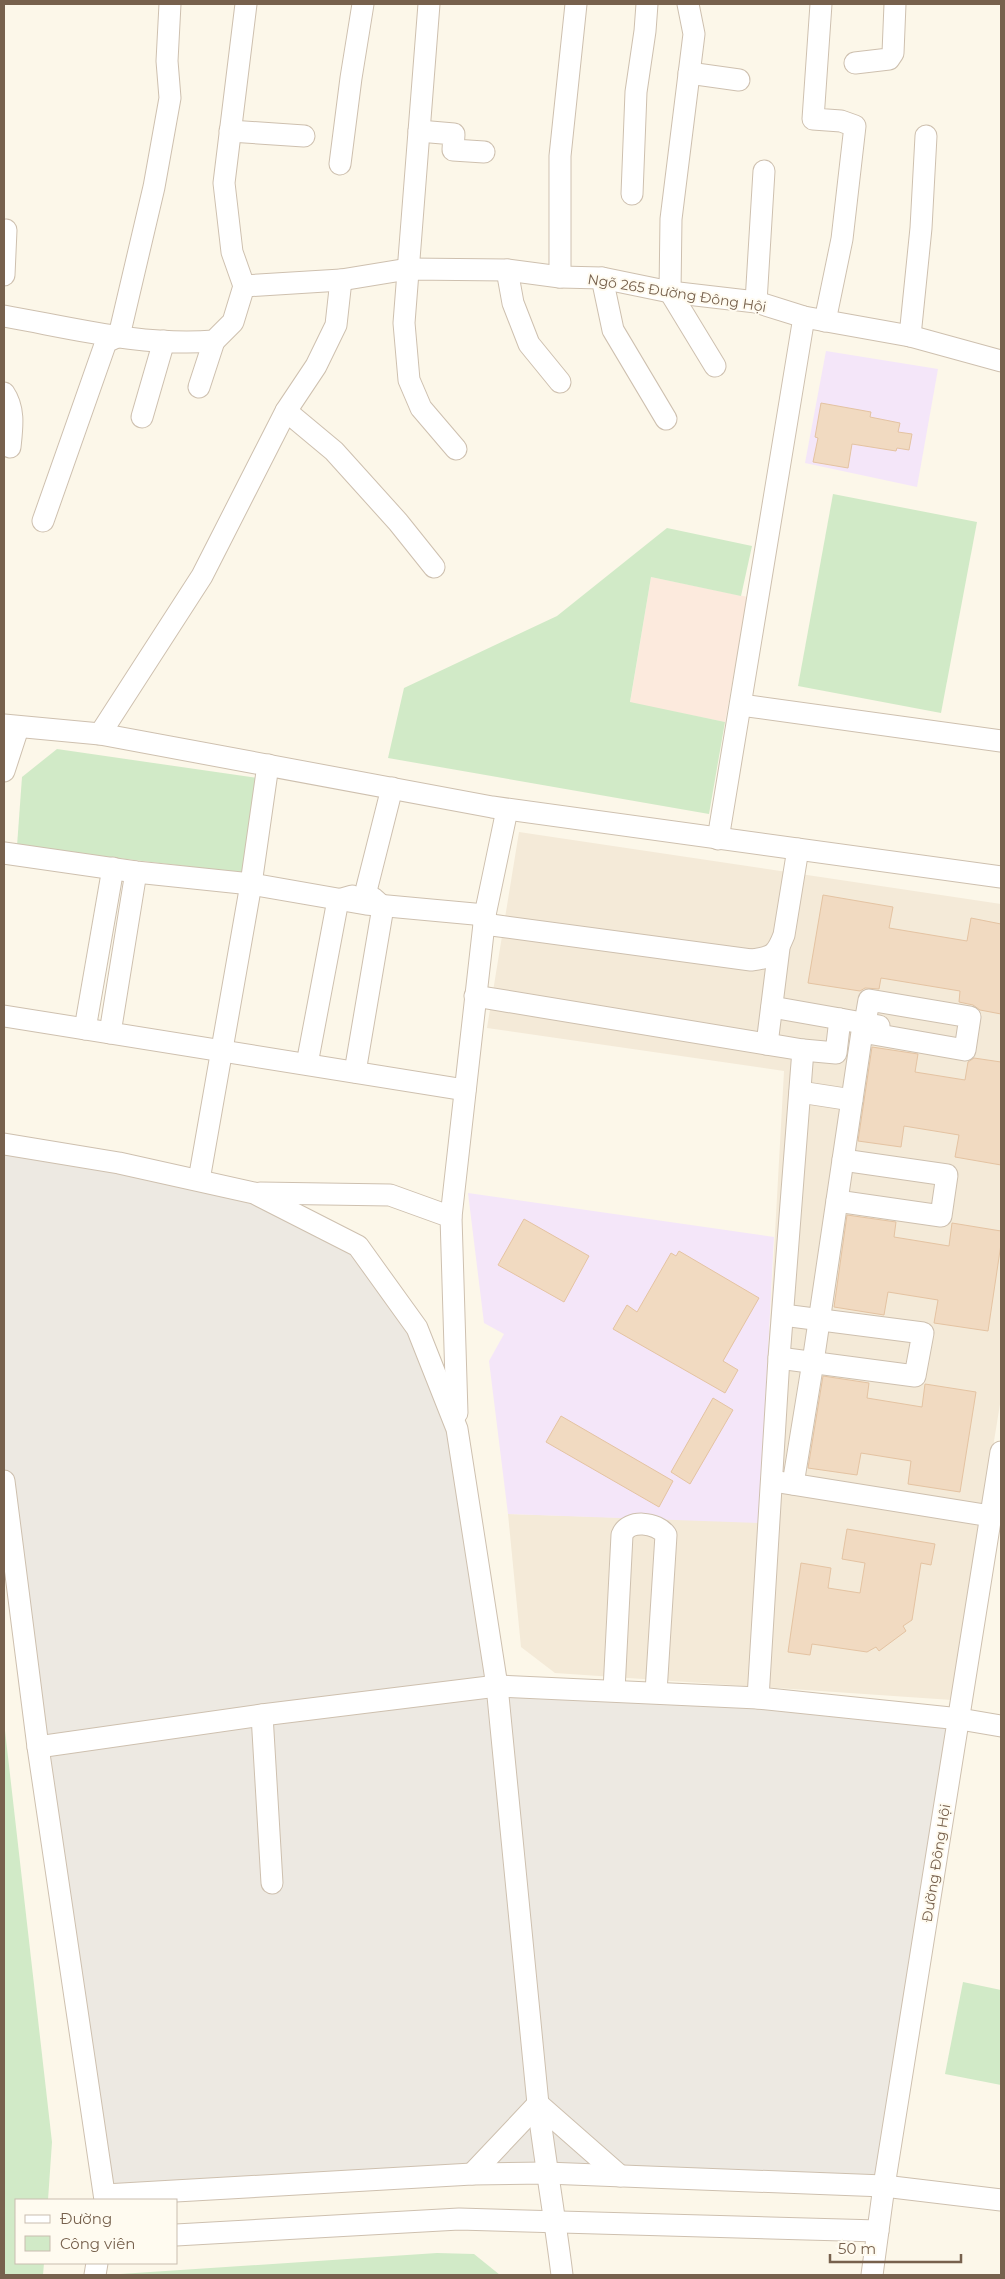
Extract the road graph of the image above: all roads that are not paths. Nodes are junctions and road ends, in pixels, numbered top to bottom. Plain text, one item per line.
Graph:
1 (170, 4) edge
2 (246, 4) edge
3 (364, 4) edge
4 (430, 4) edge
5 (576, 4) edge
6 (647, 4) edge
7 (688, 4) edge
8 (821, 4) edge
9 (895, 4) edge
10 (855, 63) dead end
11 (689, 73) junction
12 (739, 80) dead end
13 (230, 131) junction
14 (419, 131) junction
15 (304, 136) dead end
16 (926, 136) dead end
17 (484, 152) dead end
18 (340, 164) dead end
19 (764, 171) dead end
20 (632, 194) dead end
21 (6, 230) dead end
22 (408, 269) junction
23 (507, 270) junction
24 (4, 275) edge
25 (560, 277) junction
26 (602, 278) junction
27 (341, 280) junction
28 (244, 286) junction
29 (670, 292) junction
30 (756, 302) junction
31 (4, 316) edge
32 (804, 317) junction
33 (825, 321) junction
34 (119, 336) junction
35 (910, 336) junction
36 (164, 341) junction
37 (214, 341) junction
38 (1001, 361) edge
39 (715, 366) dead end
40 (560, 382) dead end
41 (199, 387) dead end
42 (4, 393) edge
43 (286, 411) junction
44 (142, 417) dead end
45 (666, 419) dead end
46 (10, 446) dead end
47 (456, 449) dead end
48 (43, 521) dead end
49 (434, 567) dead end
50 (741, 705) junction
51 (11, 727) edge
52 (100, 734) junction
53 (1001, 741) edge
54 (268, 765) junction
55 (4, 771) edge
56 (392, 788) junction
57 (507, 810) junction
58 (718, 840) junction
59 (798, 849) junction
60 (4, 853) edge
61 (113, 868) junction
62 (136, 872) junction
63 (1001, 877) edge
64 (251, 884) junction
65 (366, 890) junction
66 (338, 900) junction
67 (382, 906) junction
68 (485, 920) junction
69 (779, 948) junction
70 (475, 996) junction
71 (772, 1008) junction
72 (4, 1016) edge
73 (840, 1019) junction
74 (85, 1029) junction
75 (110, 1033) junction
76 (767, 1044) junction
77 (803, 1050) junction
78 (220, 1051) junction
79 (307, 1064) junction
80 (356, 1072) junction
81 (464, 1090) junction
82 (800, 1092) junction
83 (852, 1100) junction
84 (4, 1144) edge
85 (843, 1160) junction
86 (198, 1180) junction
87 (254, 1193) junction
88 (837, 1201) junction
89 (451, 1216) junction
90 (783, 1315) junction
91 (820, 1319) junction
92 (779, 1358) junction
93 (813, 1362) junction
94 (457, 1429) junction
95 (1001, 1452) edge
96 (4, 1482) edge
97 (783, 1483) junction
98 (991, 1516) junction
99 (497, 1686) junction
100 (614, 1690) junction
101 (656, 1692) junction
102 (758, 1698) junction
103 (262, 1715) junction
104 (960, 1719) junction
105 (1001, 1726) edge
106 (38, 1746) junction
107 (272, 1883) dead end
108 (538, 2104) junction
109 (546, 2173) junction
110 (472, 2174) junction
111 (620, 2176) junction
112 (884, 2186) junction
113 (105, 2198) edge
114 (1001, 2200) edge
115 (556, 2222) junction
116 (878, 2231) junction
117 (178, 2235) edge
118 (873, 2272) edge
119 (562, 2275) edge

1 - 34 street
2 - 13 street
3 - 18 street
4 - 14 street
5 - 25 street
6 - 20 street
7 - 11 street
8 - 33 street
9 - 10 street
11 - 12 street
11 - 29 street
13 - 15 street
13 - 28 street
14 - 17 street
14 - 22 street
16 - 35 street
19 - 30 street
21 - 24 street
22 - 23 street, Ngõ 265 Đường Đông Hội
22 - 27 street, Ngõ 265 Đường Đông Hội
22 - 47 street
23 - 25 street, Ngõ 265 Đường Đông Hội
23 - 40 street
25 - 26 street, Ngõ 265 Đường Đông Hội
26 - 29 street, Ngõ 265 Đường Đông Hội
26 - 45 street
27 - 28 street, Ngõ 265 Đường Đông Hội
27 - 43 street
28 - 37 street
29 - 30 street, Ngõ 265 Đường Đông Hội
29 - 39 street
30 - 32 street, Ngõ 265 Đường Đông Hội
31 - 34 street
32 - 33 street, Ngõ 265 Đường Đông Hội
32 - 50 street
33 - 35 street, Ngõ 265 Đường Đông Hội
34 - 36 street
34 - 48 street
35 - 38 street, Ngõ 265 Đường Đông Hội
36 - 37 street
36 - 44 street
37 - 41 street
42 - 46 street
43 - 49 street
43 - 52 street
50 - 53 street
50 - 58 street
51 - 52 street
51 - 55 street
52 - 54 street
54 - 56 street
54 - 64 street
56 - 57 street
56 - 65 street
57 - 58 street
57 - 68 street
58 - 59 street
59 - 63 street
59 - 69 street
60 - 61 street
61 - 62 street
61 - 74 street
62 - 64 street
62 - 75 street
64 - 66 street
64 - 78 street
65 - 66 street
65 - 67 street
66 - 67 street
66 - 79 street
67 - 68 street
67 - 80 street
68 - 69 street
68 - 70 street
69 - 71 street
70 - 76 street
70 - 81 street
71 - 73 street
71 - 76 street
72 - 74 street
73 - 77 street
73 - 83 street
74 - 75 street
75 - 78 street
76 - 77 street
77 - 82 street
78 - 79 street
78 - 86 street
79 - 80 street
80 - 81 street
81 - 89 street
82 - 83 street
82 - 90 street
83 - 85 street
84 - 86 street
85 - 88 street
85 - 88 street
86 - 87 street
87 - 89 street
87 - 94 street
88 - 91 street
89 - 94 street
90 - 91 street
90 - 92 street
91 - 93 street
91 - 93 street
92 - 93 street
92 - 97 street
93 - 97 street
94 - 99 street
95 - 98 street, Đường Đông Hội
96 - 106 street
97 - 98 street
97 - 102 street
98 - 104 street, Đường Đông Hội
99 - 100 street
99 - 103 street
99 - 108 street
100 - 101 street
100 - 101 street
101 - 102 street
102 - 104 street
103 - 106 street
103 - 107 street
104 - 105 street
104 - 112 street, Đường Đông Hội
106 - 113 street
108 - 109 street
108 - 110 street
108 - 111 street
109 - 110 street
109 - 111 street
109 - 115 street
110 - 113 street
111 - 112 street
112 - 114 street
112 - 116 street, Đường Đông Hội
115 - 116 street
115 - 117 street
115 - 119 street
116 - 118 street, Đường Đông Hội

